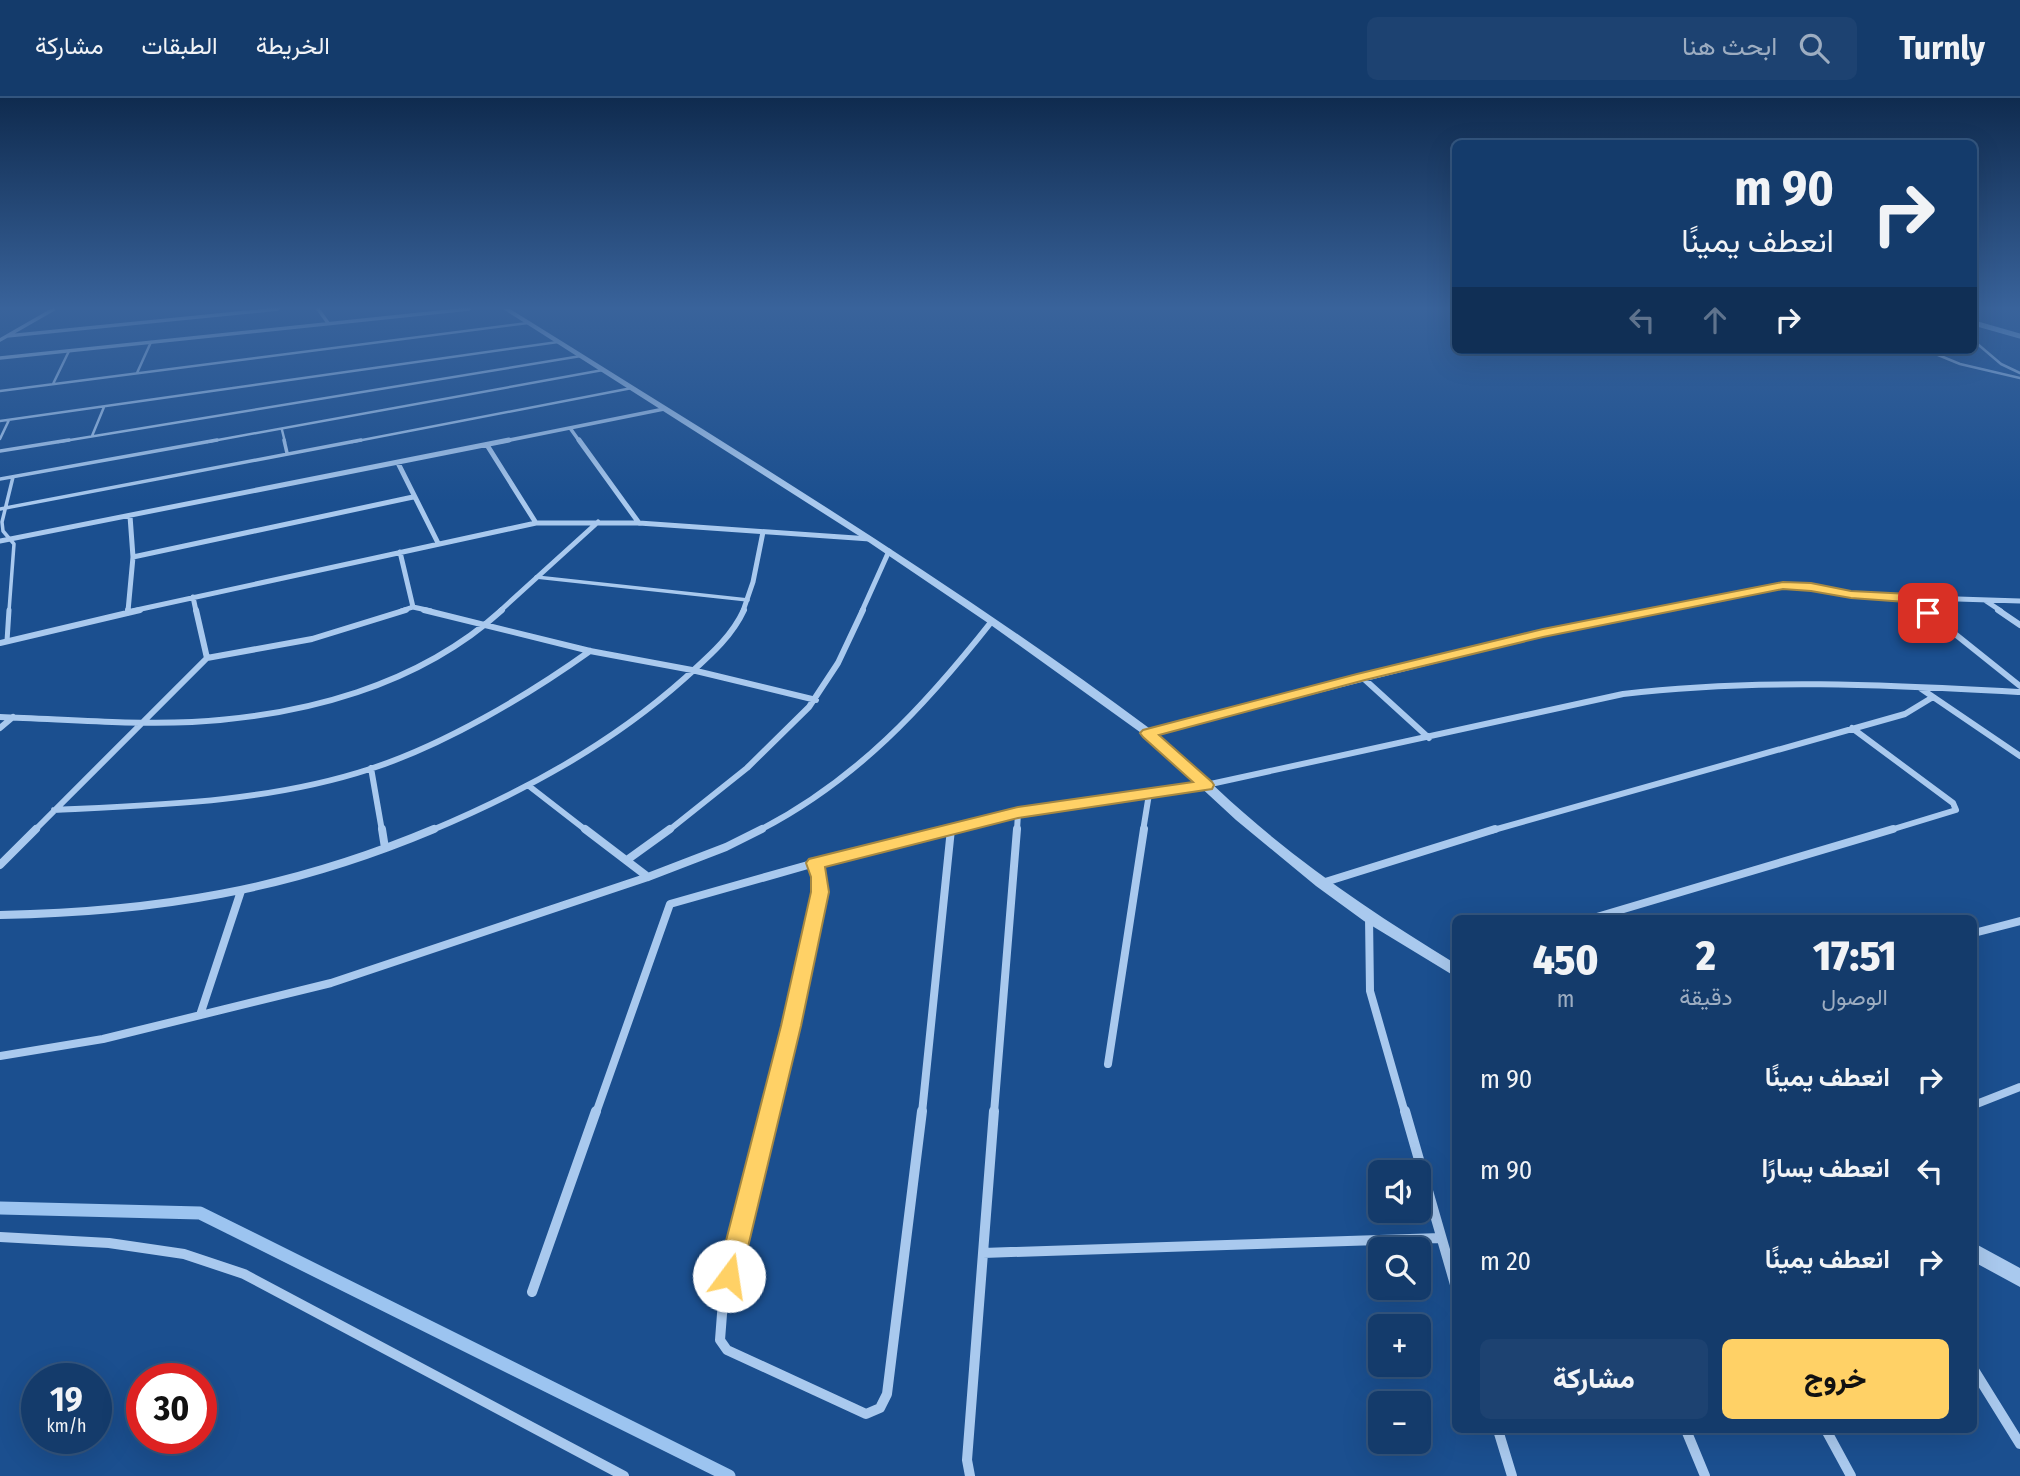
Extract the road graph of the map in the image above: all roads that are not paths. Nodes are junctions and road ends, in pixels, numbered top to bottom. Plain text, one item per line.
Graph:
1 (58, 373) edge
2 (135, 373) edge
3 (339, 373) edge
4 (475, 373) edge
5 (585, 373) edge
6 (608, 373) edge
7 (53, 384) junction
8 (632, 388) junction
9 (0, 391) edge
10 (104, 407) junction
11 (664, 409) junction
12 (9, 420) junction
13 (0, 421) edge
14 (570, 428) junction
15 (282, 430) junction
16 (92, 436) junction
17 (0, 439) edge
18 (486, 445) junction
19 (0, 451) edge
20 (287, 453) junction
21 (398, 463) junction
22 (13, 477) junction
23 (0, 479) edge
24 (413, 497) junction
25 (2, 509) edge
26 (130, 516) junction
27 (598, 522) junction
28 (536, 523) junction
29 (639, 523) junction
30 (763, 532) junction
31 (11, 538) junction
32 (870, 539) junction
33 (0, 541) edge
34 (438, 542) junction
35 (889, 551) junction
36 (400, 552) junction
37 (133, 557) junction
38 (535, 577) junction
39 (193, 597) junction
40 (1910, 598) junction
41 (748, 600) junction
42 (1985, 600) junction
43 (2020, 601) edge
44 (413, 607) junction
45 (128, 612) junction
46 (992, 621) junction
47 (486, 624) junction
48 (2020, 625) edge
49 (8, 641) junction
50 (0, 643) edge
51 (590, 651) junction
52 (207, 658) junction
53 (692, 670) junction
54 (1362, 677) junction
55 (2020, 686) edge
56 (1919, 687) junction
57 (2020, 692) edge
58 (1933, 697) junction
59 (816, 700) junction
60 (0, 717) edge
61 (14, 717) junction
62 (145, 722) junction
63 (0, 728) edge
64 (1852, 728) junction
65 (1148, 733) junction
66 (1429, 738) junction
67 (2020, 756) edge
68 (371, 768) junction
69 (1206, 785) junction
70 (529, 786) junction
71 (1149, 794) junction
72 (54, 810) junction
73 (1018, 812) junction
74 (951, 827) junction
75 (385, 848) junction
76 (626, 860) junction
77 (815, 863) junction
78 (0, 865) edge
79 (648, 877) junction
80 (1321, 883) junction
81 (241, 891) junction
82 (0, 915) edge
83 (1603, 915) edge
84 (1369, 917) junction
85 (2020, 921) edge
86 (1977, 932) edge
87 (1452, 968) edge
88 (200, 1015) junction
89 (0, 1056) edge
90 (1108, 1064) dead end
91 (2020, 1087) edge
92 (1977, 1104) edge
93 (0, 1237) edge
94 (1441, 1238) junction
95 (983, 1253) junction
96 (1977, 1254) edge
97 (1452, 1275) edge
98 (2020, 1278) edge
99 (532, 1292) dead end
100 (1977, 1375) edge
101 (1499, 1433) edge
102 (1687, 1433) edge
103 (1828, 1433) edge
104 (2020, 1444) edge
105 (624, 1476) edge
106 (970, 1476) edge
107 (1512, 1476) edge
108 (1705, 1476) edge
109 (1851, 1476) edge

1 - 7 lane
2 - 7 lane
3 - 10 lane
4 - 16 lane
5 - 15 lane
6 - 8 street
7 - 9 lane
8 - 11 street
8 - 20 lane
10 - 12 lane
10 - 16 lane
11 - 14 street
11 - 32 street
12 - 13 lane
12 - 17 lane
14 - 18 street
14 - 29 street
15 - 20 lane
15 - 22 lane
16 - 19 lane
18 - 21 street
18 - 28 street
20 - 25 lane
21 - 24 street
21 - 26 street
22 - 23 lane
22 - 25 lane
24 - 34 street
24 - 37 street
25 - 31 lane
26 - 31 street
26 - 37 street
27 - 28 street
27 - 29 street
27 - 38 street
28 - 34 street
29 - 30 street
30 - 32 street
30 - 41 street
31 - 33 street
31 - 49 lane
32 - 35 street
34 - 36 street
35 - 46 street
35 - 59 street
36 - 39 street
36 - 44 street
37 - 45 street
38 - 41 lane
38 - 47 street
39 - 45 street
39 - 52 street
40 - 42 street
40 - 54 street
40 - 55 street
41 - 53 street
42 - 43 street
42 - 48 street
44 - 47 street
44 - 52 street
45 - 49 street
46 - 65 street
46 - 79 street
47 - 51 street
47 - 62 street
49 - 50 street
51 - 53 street
51 - 68 street
52 - 62 street
53 - 59 street
53 - 70 street
54 - 65 street
54 - 66 street
56 - 57 street
56 - 58 street
56 - 66 street
58 - 64 street
58 - 67 street
59 - 76 street
60 - 61 street
61 - 62 street
61 - 63 street
62 - 72 street
64 - 80 street
64 - 83 street
65 - 69 street
66 - 69 street
68 - 72 street
68 - 75 street
69 - 71 street
69 - 80 street
70 - 75 street
70 - 76 street
71 - 73 street
71 - 90 street
72 - 78 street
73 - 74 street
73 - 95 street
74 - 77 street
74 - 77 street
75 - 81 street
76 - 79 street
77 - 99 street
79 - 88 street
80 - 84 street
81 - 82 street
81 - 88 street
84 - 87 street
84 - 94 street
85 - 86 street
88 - 89 street
91 - 92 street
93 - 105 street
94 - 95 street
94 - 97 street
95 - 106 street
96 - 98 street
100 - 104 street
101 - 107 street
102 - 108 street
103 - 109 street

